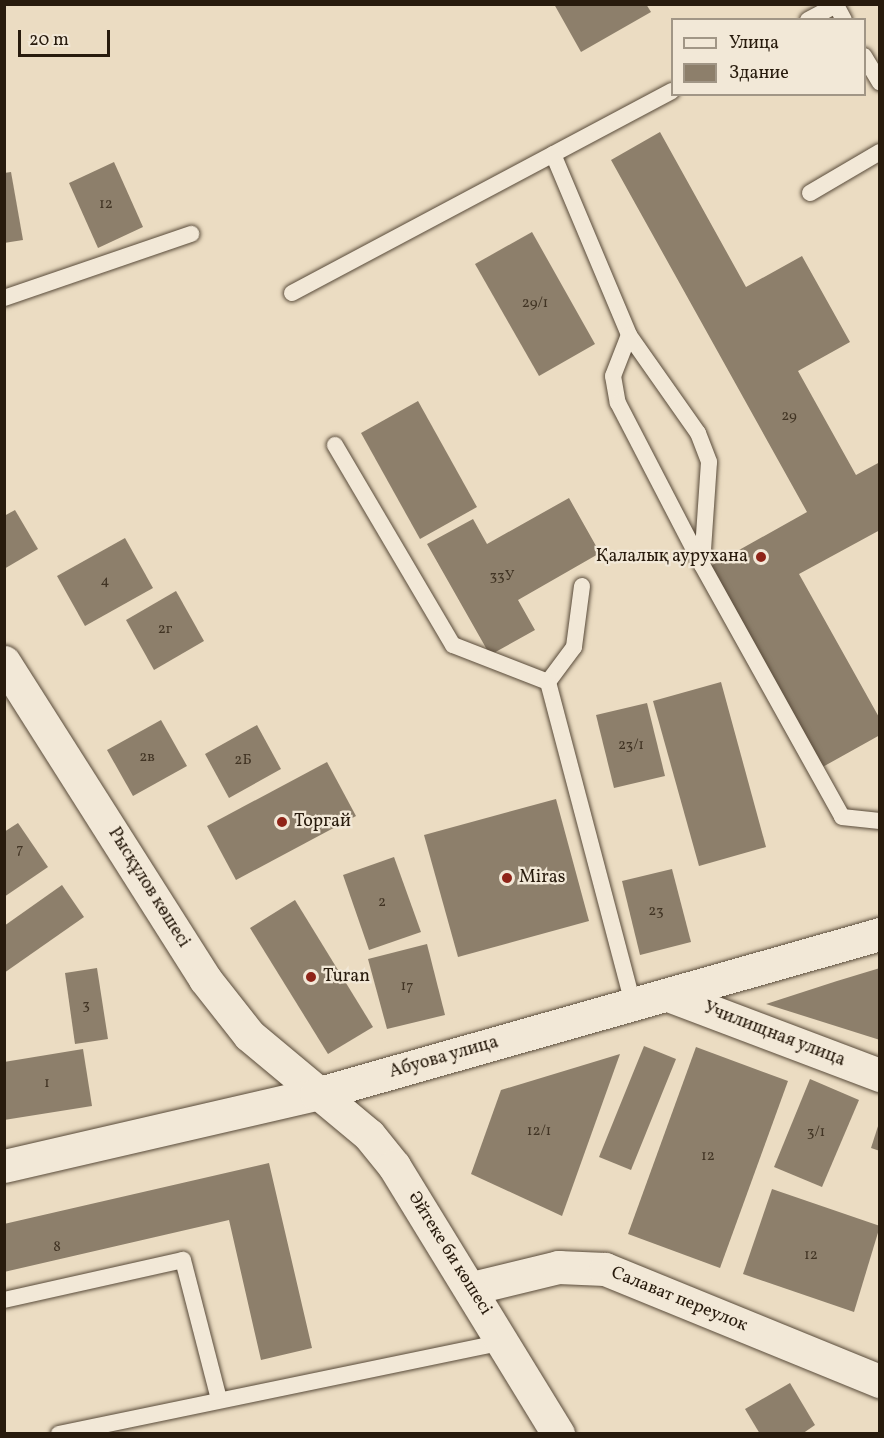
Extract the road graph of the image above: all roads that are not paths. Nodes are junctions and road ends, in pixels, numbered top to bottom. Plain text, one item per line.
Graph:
1 (836, 5) edge
2 (812, 18) edge
3 (866, 59) edge
4 (879, 82) edge
5 (671, 92) edge
6 (879, 152) edge
7 (553, 154) junction
8 (810, 193) dead end
9 (190, 234) dead end
10 (292, 293) dead end
11 (4, 298) edge
12 (630, 335) junction
13 (335, 445) dead end
14 (702, 566) junction
15 (582, 586) dead end
16 (4, 662) edge
17 (548, 682) junction
18 (879, 821) edge
19 (879, 934) edge
20 (668, 995) junction
21 (633, 1004) junction
22 (879, 1075) edge
23 (316, 1094) junction
24 (4, 1166) edge
25 (472, 1288) junction
26 (4, 1300) edge
27 (504, 1342) junction
28 (879, 1381) edge
29 (219, 1399) junction
30 (59, 1434) edge
31 (558, 1434) edge

1 - 2 lane
3 - 4 lane
5 - 7 lane
6 - 8 lane
7 - 10 lane
7 - 12 lane
9 - 11 lane
12 - 14 lane
12 - 14 lane
13 - 17 lane
14 - 18 lane
15 - 17 lane
16 - 23 street, Рысқұлов көшесі
17 - 21 lane
19 - 20 street, Абуова улица
20 - 21 street, Абуова улица
20 - 22 street, Училищная улица
21 - 23 street, Абуова улица
23 - 24 street, Абуова улица
23 - 25 street, Әйтеке би көшесі
25 - 27 street, Әйтеке би көшесі
25 - 28 street, Салават переулок
26 - 29 lane
27 - 29 lane
27 - 31 street, Әйтеке би көшесі
29 - 30 lane

